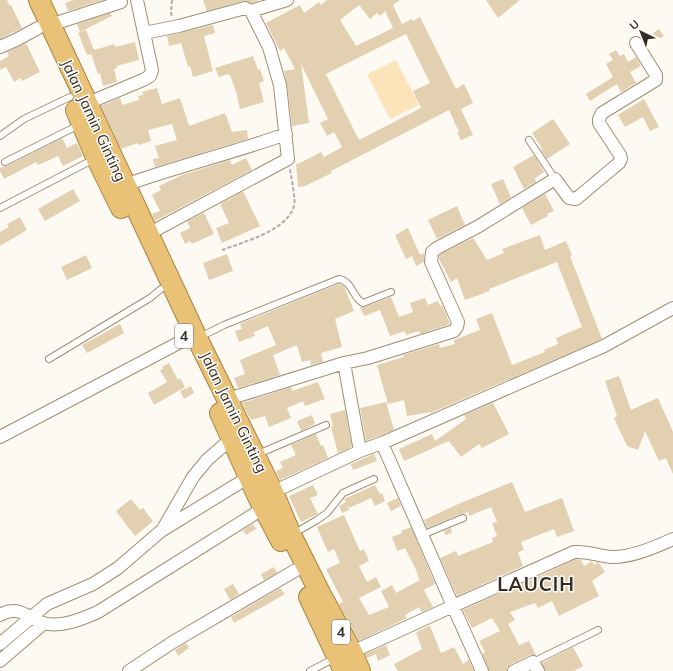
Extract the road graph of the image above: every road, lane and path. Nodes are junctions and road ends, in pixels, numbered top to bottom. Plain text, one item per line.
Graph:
1 (24, 0) edge
2 (39, 0) edge
3 (137, 0) edge
4 (172, 0) edge
5 (287, 0) edge
6 (121, 2) dead end
7 (251, 11) junction
8 (44, 26) junction
9 (179, 26) junction
10 (144, 33) junction
11 (636, 43) dead end
12 (0, 47) edge
13 (79, 100) junction
14 (82, 123) junction
15 (286, 134) junction
16 (0, 136) edge
17 (529, 140) dead end
18 (96, 157) junction
19 (288, 159) junction
20 (5, 162) dead end
21 (555, 179) junction
22 (125, 185) junction
23 (0, 208) edge
24 (148, 234) junction
25 (222, 250) dead end
26 (161, 289) junction
27 (391, 292) dead end
28 (673, 308) edge
29 (191, 339) junction
30 (49, 360) dead end
31 (344, 363) junction
32 (228, 400) junction
33 (326, 425) dead end
34 (0, 437) edge
35 (231, 439) junction
36 (382, 443) junction
37 (360, 451) junction
38 (255, 455) junction
39 (249, 477) junction
40 (374, 480) dead end
41 (268, 500) junction
42 (463, 518) dead end
43 (161, 531) junction
44 (291, 534) junction
45 (422, 535) junction
46 (673, 539) edge
47 (296, 570) junction
48 (453, 606) junction
49 (0, 615) edge
50 (31, 617) junction
51 (44, 623) junction
52 (598, 630) dead end
53 (0, 644) edge
54 (344, 660) edge
55 (0, 661) edge
56 (535, 666) edge
57 (129, 671) edge
58 (310, 671) edge
59 (360, 671) edge
60 (482, 671) edge
61 (514, 671) edge

1 - 8 highway, Jalan Jamin Ginting / 4
2 - 8 highway, Jalan Jamin Ginting / 4
3 - 10 street
4 - 9 path
5 - 7 street
6 - 8 street
7 - 9 street
7 - 15 street
8 - 12 street
8 - 13 highway, Jalan Jamin Ginting / 4
9 - 10 street
10 - 13 street
11 - 21 street
13 - 14 highway, Jalan Jamin Ginting / 4
13 - 16 lane
13 - 22 highway, Jalan Jamin Ginting / 4
14 - 18 highway, Jalan Jamin Ginting / 4
14 - 20 lane
15 - 19 street
15 - 22 street
17 - 21 lane
18 - 23 lane
18 - 26 highway, Jalan Jamin Ginting / 4
19 - 24 street
19 - 25 path
21 - 31 street
22 - 24 highway, Jalan Jamin Ginting / 4
24 - 29 highway, Jalan Jamin Ginting / 4
26 - 29 highway, Jalan Jamin Ginting / 4
26 - 30 lane
27 - 29 lane
28 - 36 street
29 - 32 highway, Jalan Jamin Ginting / 4
29 - 34 street
29 - 35 highway, Jalan Jamin Ginting / 4
31 - 32 street
31 - 37 street
32 - 38 highway, Jalan Jamin Ginting / 4
33 - 38 lane
35 - 39 highway, Jalan Jamin Ginting / 4
35 - 43 street
36 - 37 street
36 - 45 street
37 - 41 street
38 - 41 highway, Jalan Jamin Ginting / 4
39 - 41 highway, Jalan Jamin Ginting / 4
39 - 43 street
40 - 44 lane
41 - 44 highway, Jalan Jamin Ginting / 4
41 - 47 highway, Jalan Jamin Ginting / 4
41 - 51 street
42 - 45 lane
43 - 50 street
44 - 54 highway, Jalan Jamin Ginting / 4
45 - 48 street
46 - 48 street
47 - 54 highway, Jalan Jamin Ginting / 4
47 - 57 street
48 - 54 street
48 - 60 street
49 - 50 street
50 - 51 street
50 - 53 street
51 - 55 street
52 - 56 lane
54 - 58 lane
54 - 59 highway, Jalan Jamin Ginting / 4
56 - 61 street

